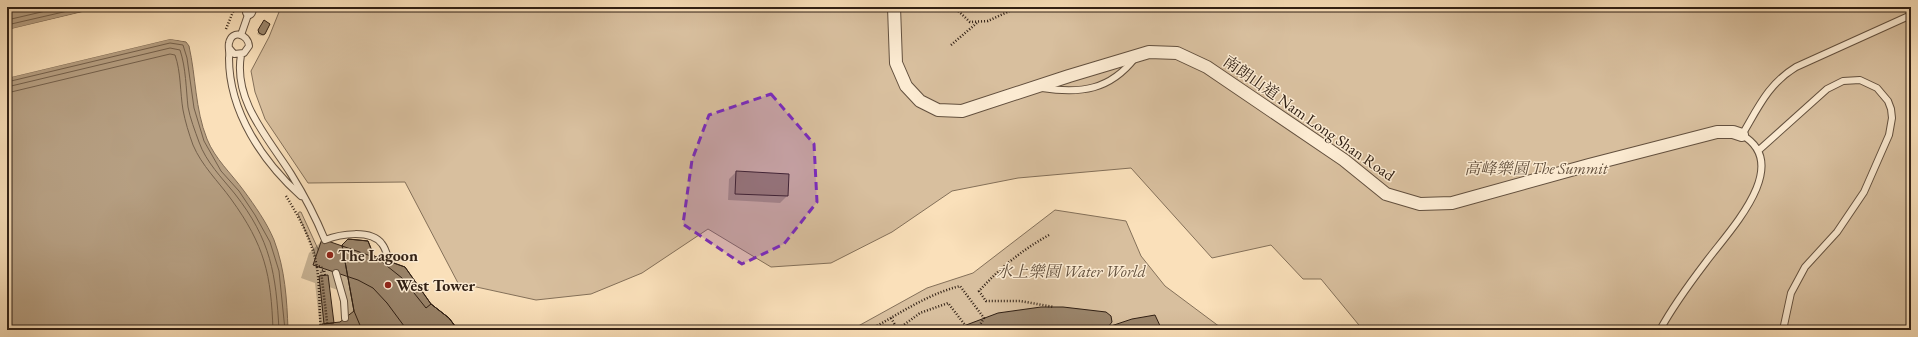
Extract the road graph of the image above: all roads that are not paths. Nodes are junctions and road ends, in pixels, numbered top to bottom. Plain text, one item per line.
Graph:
1 (894, 7) edge
2 (250, 10) edge
3 (1911, 15) edge
4 (241, 35) junction
5 (230, 49) junction
6 (242, 55) junction
7 (1136, 56) junction
8 (1035, 87) junction
9 (1742, 135) junction
10 (1759, 150) junction
11 (304, 199) junction
12 (389, 261) dead end
13 (336, 272) dead end
14 (345, 318) dead end
15 (1660, 330) edge
16 (1783, 330) edge

1 - 8 street, 南朗山道 Nam Long Shan Road
2 - 4 lane
3 - 9 lane
4 - 5 lane
4 - 6 lane
5 - 6 lane
5 - 11 lane
6 - 11 lane
7 - 8 street, 南朗山道 Nam Long Shan Road
7 - 8 lane
7 - 9 street, 南朗山道 Nam Long Shan Road
9 - 10 lane
10 - 15 lane
10 - 16 lane
11 - 12 lane
13 - 14 lane

